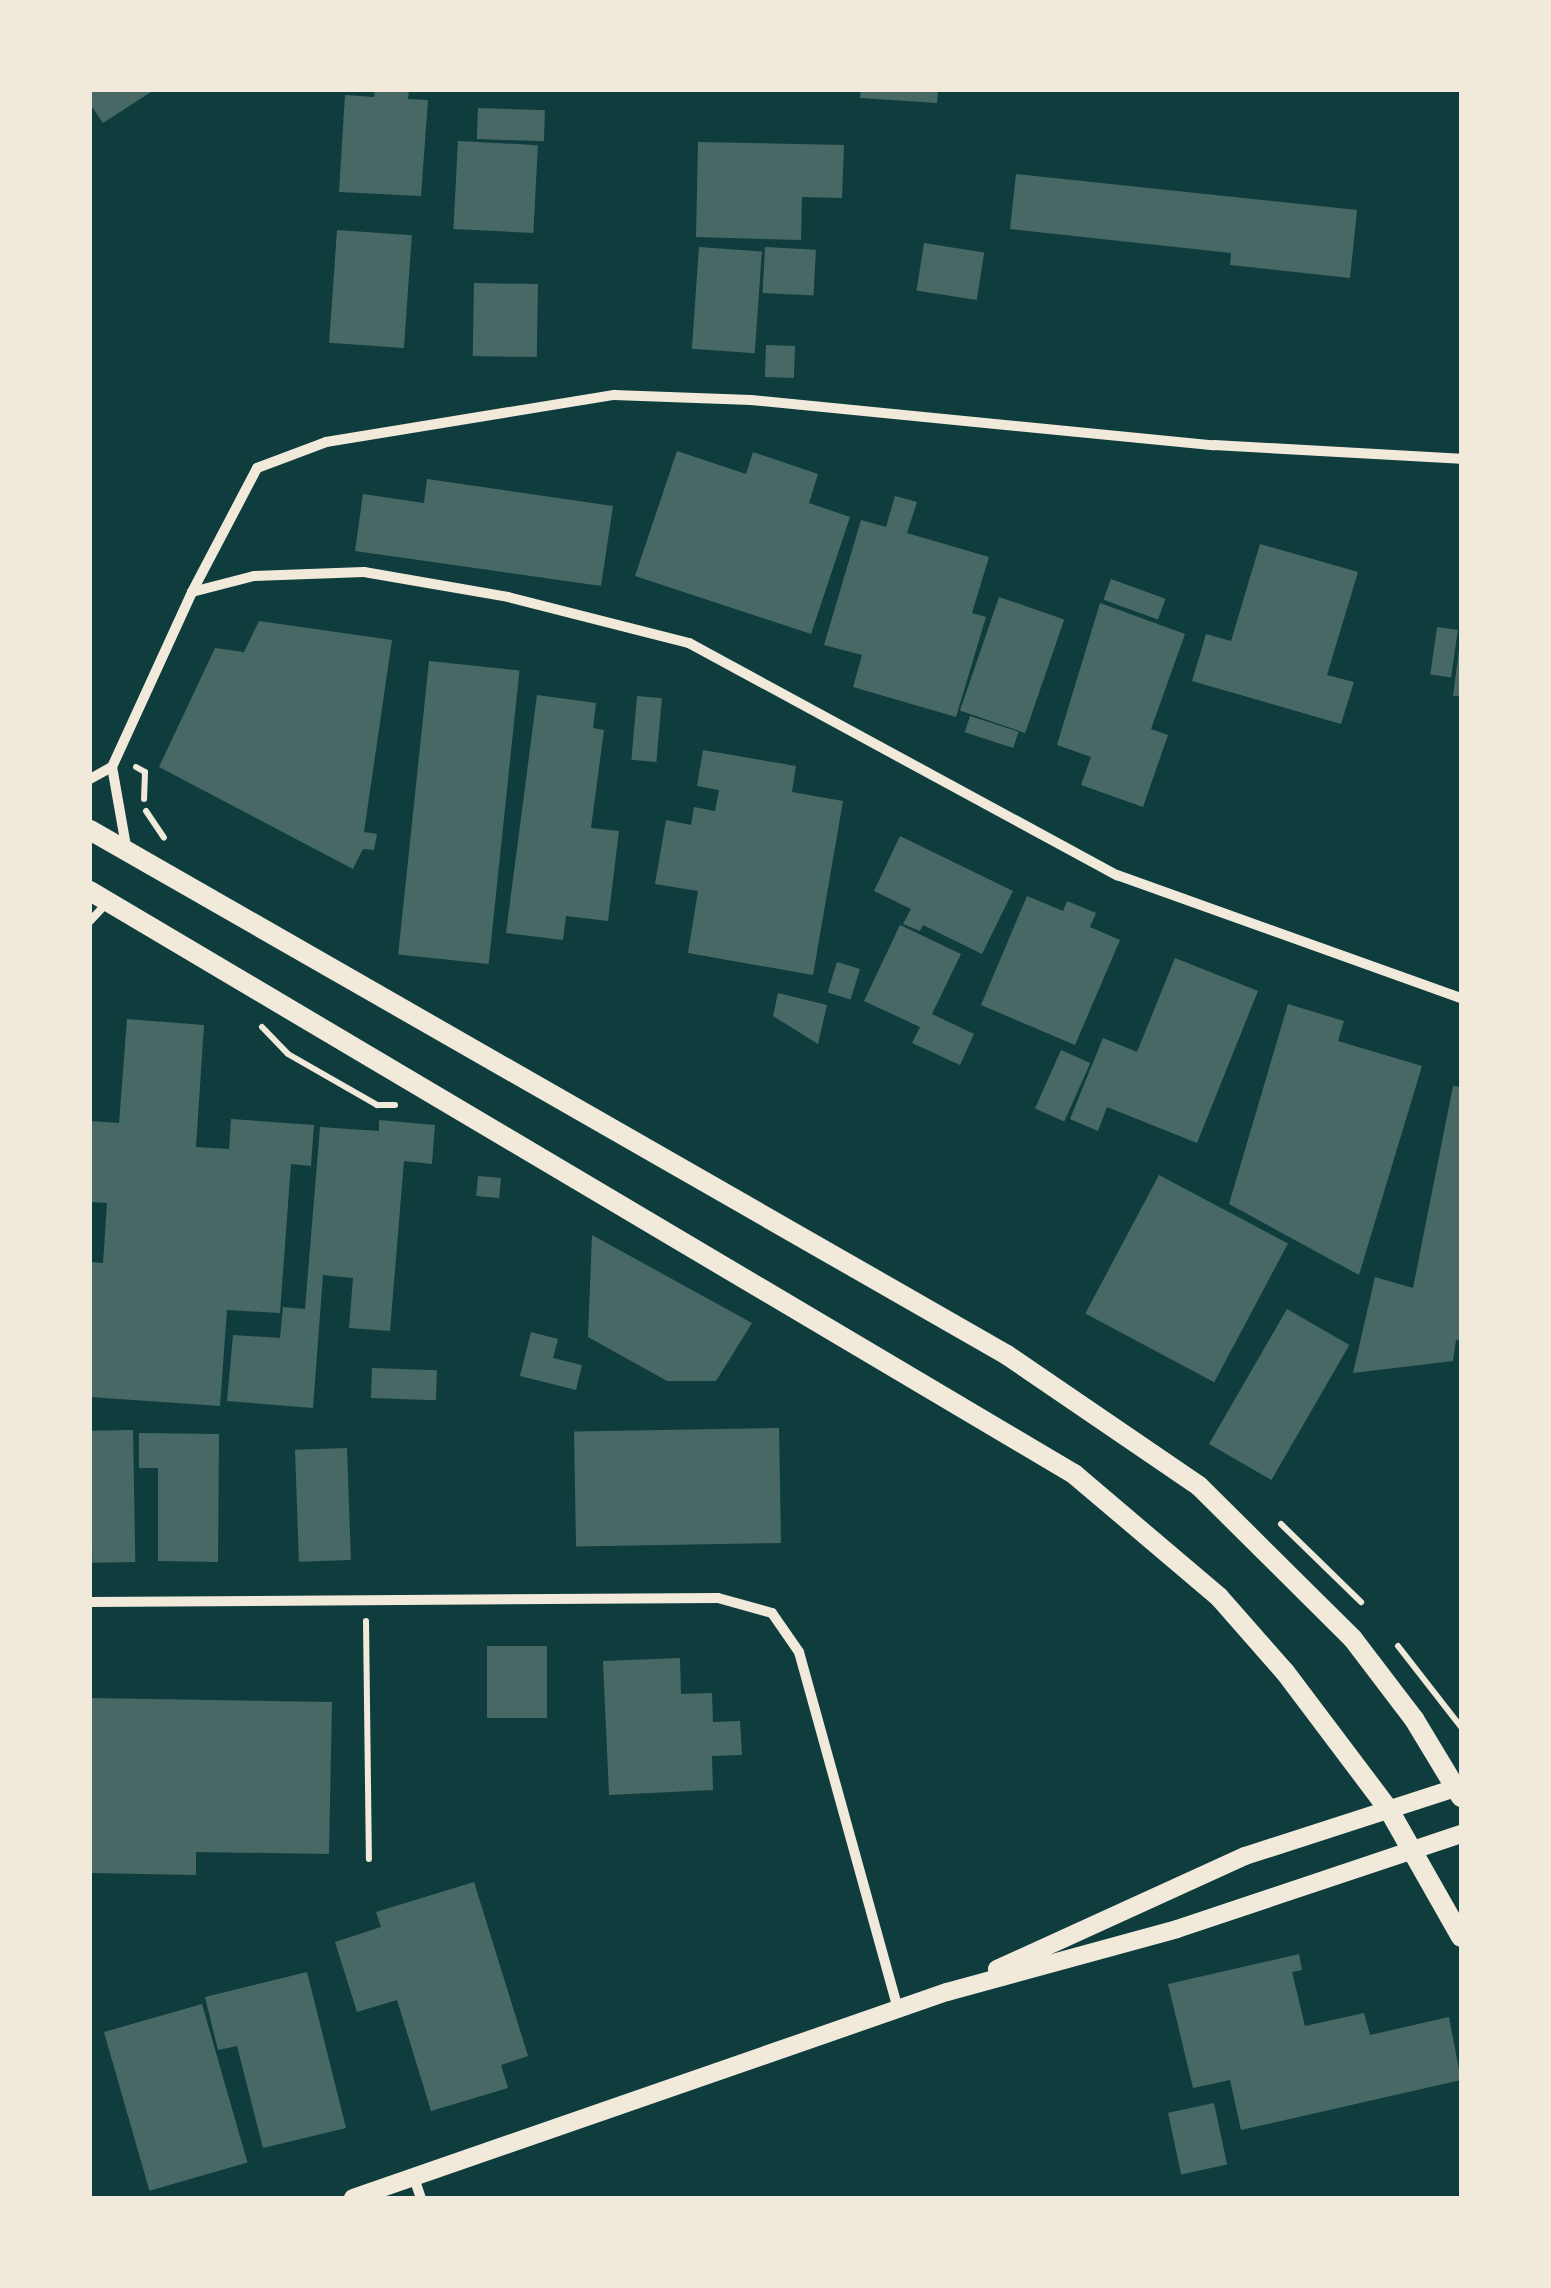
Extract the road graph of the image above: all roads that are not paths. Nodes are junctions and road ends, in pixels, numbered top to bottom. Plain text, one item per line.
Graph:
1 (1461, 459) edge
2 (192, 592) junction
3 (112, 767) junction
4 (90, 779) edge
5 (90, 830) edge
6 (127, 850) junction
7 (99, 897) edge
8 (90, 921) edge
9 (1461, 998) edge
10 (90, 1602) edge
11 (1459, 1790) edge
12 (1389, 1810) junction
13 (1461, 1834) edge
14 (1416, 1850) junction
15 (1461, 1937) edge
16 (947, 1992) junction
17 (898, 2008) junction
18 (414, 2178) junction
19 (353, 2198) edge
20 (421, 2198) edge

1 - 2 street
2 - 3 street
2 - 9 street
3 - 4 street
3 - 6 street
5 - 6 main road
6 - 11 main road
7 - 8 lane
7 - 12 main road
10 - 17 street
11 - 12 street
12 - 14 main road
12 - 16 street
13 - 14 street
14 - 15 main road
14 - 16 street
16 - 17 street
17 - 18 street
18 - 19 street
18 - 20 street

